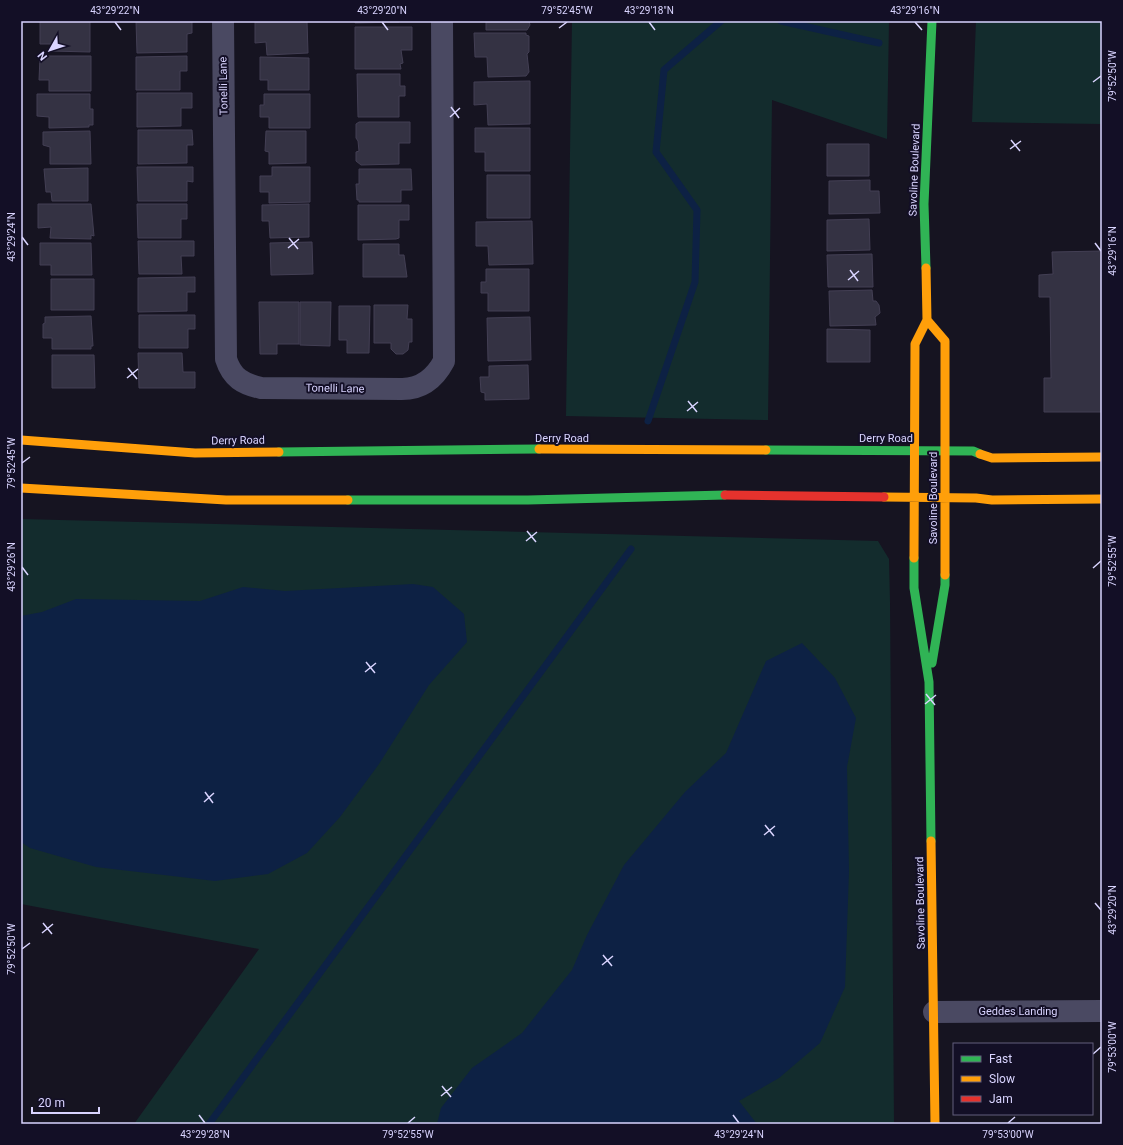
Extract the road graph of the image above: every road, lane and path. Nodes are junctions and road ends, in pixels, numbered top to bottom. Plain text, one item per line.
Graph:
1 (223, 21) edge
2 (442, 21) edge
3 (932, 21) edge
4 (927, 320) junction
5 (21, 440) edge
6 (915, 450) junction
7 (945, 450) junction
8 (1102, 457) edge
9 (21, 488) edge
10 (914, 497) junction
11 (945, 497) junction
12 (1102, 500) edge
13 (929, 682) junction
14 (1102, 1011) edge
15 (934, 1012) junction
16 (935, 1124) edge

1 - 2 street, Tonelli Lane
3 - 4 main road, Savoline Boulevard
4 - 6 main road, Savoline Boulevard
4 - 7 main road, Savoline Boulevard
5 - 6 main road, Derry Road
6 - 7 main road, Derry Road
6 - 10 main road, Savoline Boulevard
7 - 8 main road, Derry Road
7 - 11 main road, Savoline Boulevard
9 - 10 main road
10 - 11 main road
10 - 13 main road, Savoline Boulevard
11 - 12 main road
11 - 13 main road, Savoline Boulevard
13 - 15 main road, Savoline Boulevard
14 - 15 street, Geddes Landing
15 - 16 main road, Savoline Boulevard

